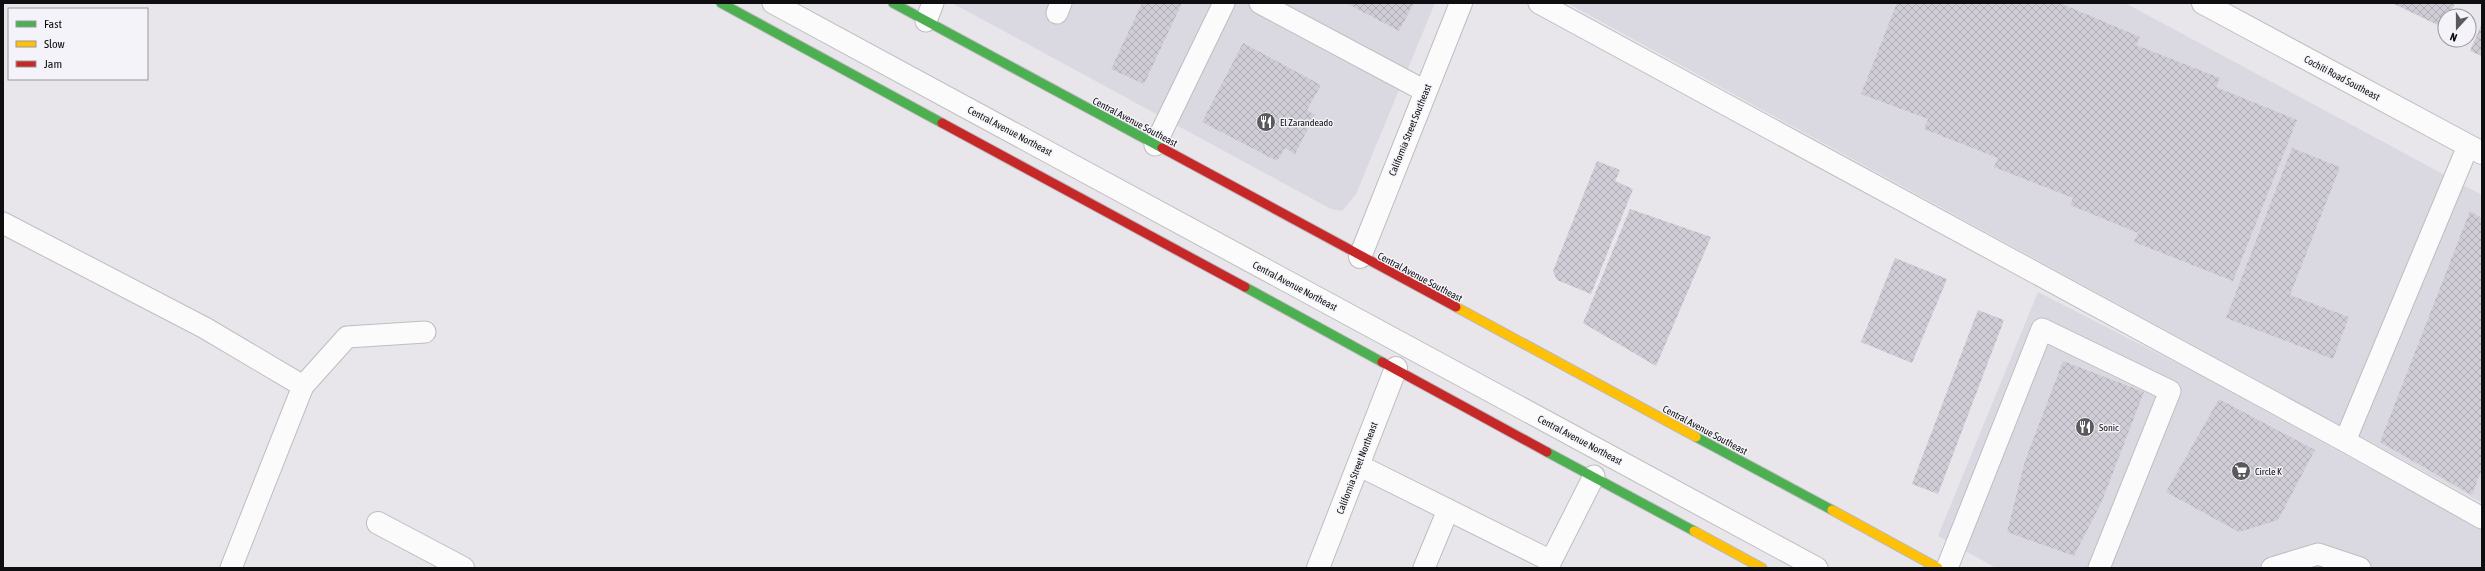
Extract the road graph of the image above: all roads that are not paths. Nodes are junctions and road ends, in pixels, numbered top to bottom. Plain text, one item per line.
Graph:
1 (721, 3) edge
2 (774, 3) edge
3 (893, 3) edge
4 (1224, 3) edge
5 (1260, 3) edge
6 (1462, 3) edge
7 (1539, 3) edge
8 (2203, 3) edge
9 (930, 12) edge
10 (1426, 92) junction
11 (1155, 145) junction
12 (2475, 150) edge
13 (3, 224) edge
14 (1360, 257) junction
15 (425, 332) dead end
16 (1396, 368) junction
17 (303, 386) junction
18 (2345, 441) junction
19 (1358, 465) junction
20 (1594, 476) junction
21 (1448, 510) junction
22 (2482, 518) edge
23 (378, 522) dead end
24 (231, 568) edge
25 (463, 568) edge
26 (1318, 568) edge
27 (1424, 568) edge
28 (1762, 568) edge
29 (1817, 568) edge
30 (1938, 568) edge
31 (1948, 568) edge
32 (2099, 568) edge
33 (2272, 568) edge
34 (2360, 568) edge

1 - 16 main road
2 - 29 lane, Central Avenue Northeast
3 - 9 main road, Central Avenue Southeast
4 - 11 lane
5 - 10 lane
6 - 10 street, California Street Southeast
7 - 18 lane
8 - 12 street, Cochiti Road Southeast
9 - 11 main road, Central Avenue Southeast
10 - 14 street, California Street Southeast
11 - 14 main road, Central Avenue Southeast
12 - 18 lane
13 - 17 lane
14 - 30 main road, Central Avenue Southeast
15 - 17 lane
16 - 19 street, California Street Northeast
16 - 20 main road
17 - 24 lane
18 - 22 lane
19 - 21 lane
19 - 26 street, California Street Northeast
20 - 21 lane
20 - 28 main road
21 - 27 lane
23 - 25 street
31 - 32 lane
33 - 34 lane

